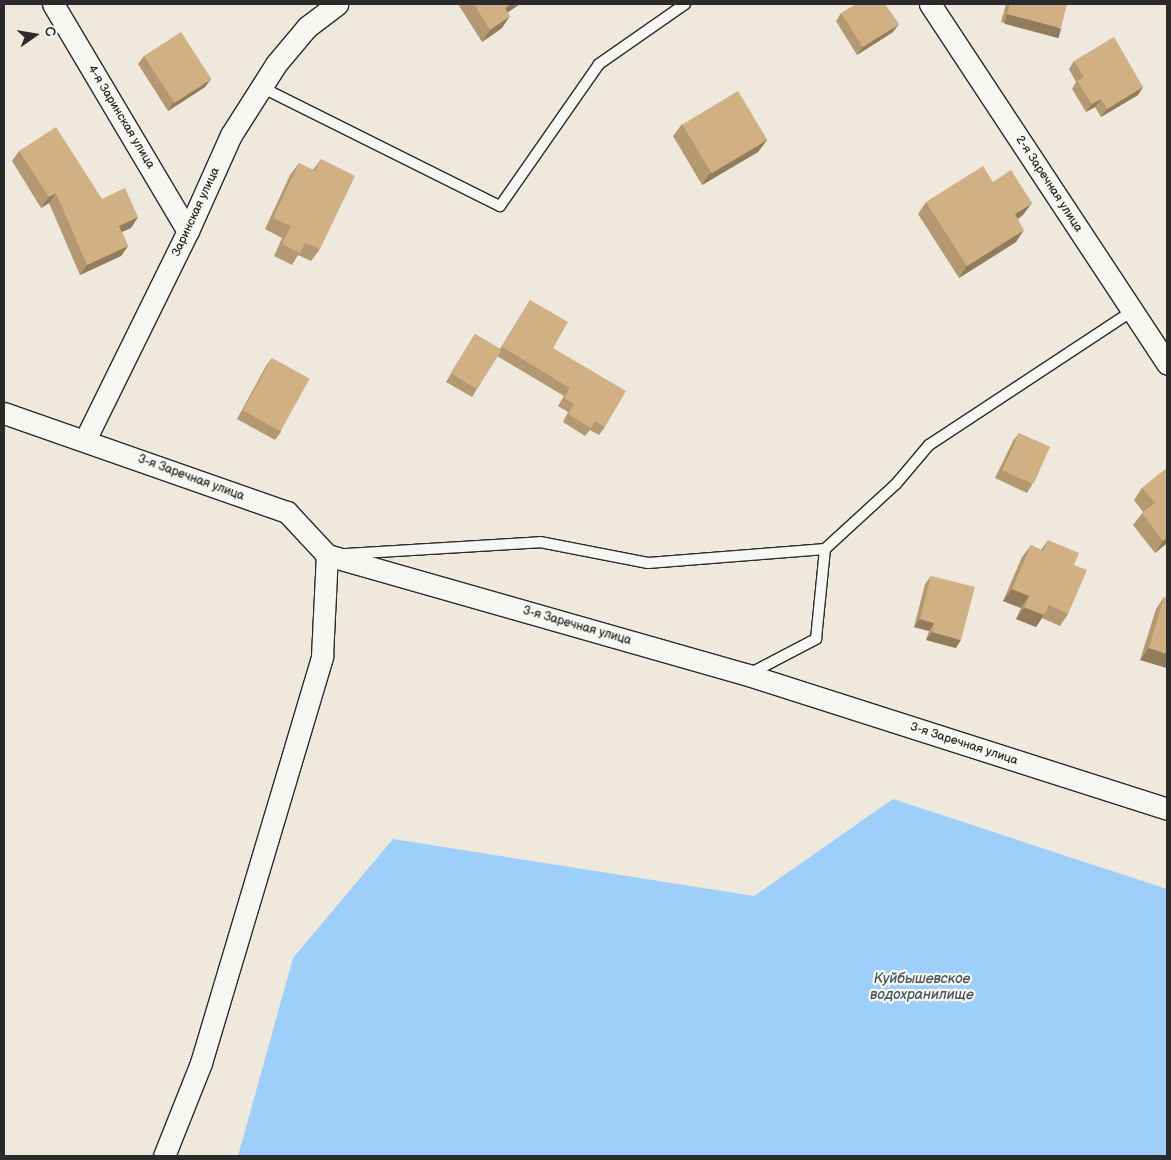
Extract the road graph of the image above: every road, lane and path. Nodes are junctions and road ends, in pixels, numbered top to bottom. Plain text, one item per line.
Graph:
1 (53, 4) edge
2 (337, 4) edge
3 (684, 4) edge
4 (930, 4) edge
5 (261, 87) junction
6 (188, 231) junction
7 (1132, 311) junction
8 (1167, 364) edge
9 (4, 413) edge
10 (85, 440) junction
11 (825, 549) junction
12 (327, 555) junction
13 (748, 675) junction
14 (1167, 809) edge
15 (164, 1156) edge

1 - 6 street, 4-я Заринская улица
2 - 5 street, Заринская улица
3 - 5 lane
4 - 7 street, 2-я Заречная улица
5 - 6 street, Заринская улица
6 - 10 street, Заринская улица
7 - 8 street, 2-я Заречная улица
7 - 11 lane
9 - 10 street, 3-я Заречная улица
10 - 12 street, 3-я Заречная улица
11 - 12 lane
11 - 13 lane
12 - 13 street, 3-я Заречная улица
12 - 15 street
13 - 14 street, 3-я Заречная улица

